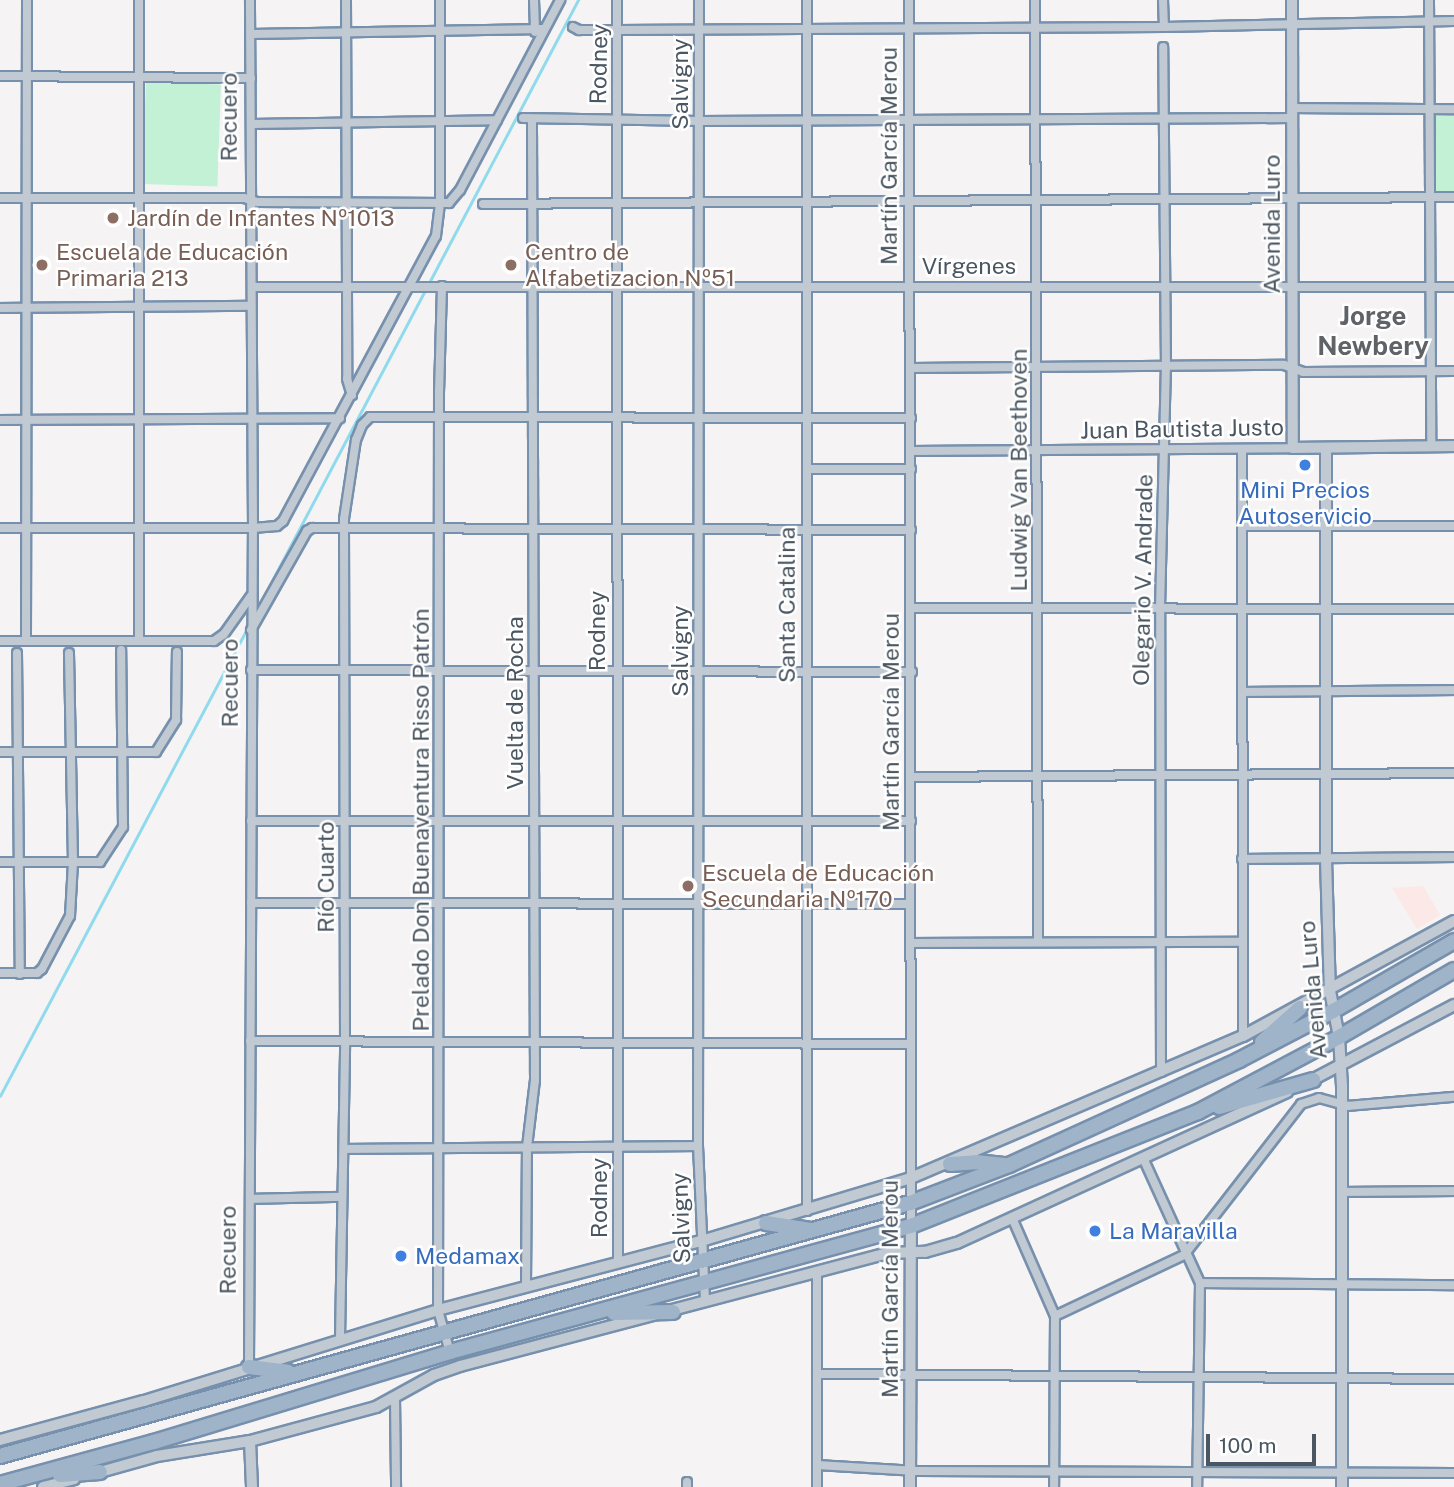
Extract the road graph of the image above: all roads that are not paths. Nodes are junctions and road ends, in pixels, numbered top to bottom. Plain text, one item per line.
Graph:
1 (27, 0) edge
2 (139, 0) edge
3 (250, 0) edge
4 (346, 0) edge
5 (440, 0) edge
6 (534, 0) edge
7 (560, 0) edge
8 (617, 0) edge
9 (699, 0) edge
10 (807, 0) edge
11 (909, 0) edge
12 (1035, 0) edge
13 (1163, 0) edge
14 (1292, 0) edge
15 (1429, 0) edge
16 (1429, 21) junction
17 (1454, 21) edge
18 (1292, 25) junction
19 (573, 27) dead end
20 (1164, 27) junction
21 (1035, 28) junction
22 (534, 29) junction
23 (544, 29) junction
24 (699, 29) junction
25 (909, 29) junction
26 (440, 30) junction
27 (618, 30) junction
28 (806, 30) junction
29 (346, 32) junction
30 (251, 34) junction
31 (538, 41) junction
32 (1163, 47) dead end
33 (27, 75) junction
34 (0, 76) edge
35 (139, 76) junction
36 (251, 78) junction
37 (1430, 109) junction
38 (1454, 109) edge
39 (1292, 113) junction
40 (1164, 119) junction
41 (497, 120) junction
42 (617, 120) junction
43 (806, 120) junction
44 (1037, 120) junction
45 (347, 121) junction
46 (441, 121) junction
47 (699, 121) junction
48 (911, 121) junction
49 (251, 124) junction
50 (1429, 197) junction
51 (1454, 197) edge
52 (0, 198) edge
53 (26, 198) junction
54 (140, 198) junction
55 (251, 200) junction
56 (1165, 200) junction
57 (1293, 200) junction
58 (1037, 202) junction
59 (346, 203) junction
60 (440, 203) junction
61 (617, 203) junction
62 (699, 203) junction
63 (805, 203) junction
64 (910, 203) junction
65 (483, 204) dead end
66 (533, 204) junction
67 (410, 285) junction
68 (1037, 285) junction
69 (1166, 285) junction
70 (442, 286) junction
71 (699, 286) junction
72 (805, 286) junction
73 (911, 286) junction
74 (1293, 286) junction
75 (252, 287) junction
76 (346, 287) junction
77 (533, 287) junction
78 (617, 287) junction
79 (1430, 287) junction
80 (1454, 287) edge
81 (251, 306) junction
82 (25, 307) junction
83 (0, 308) edge
84 (139, 308) junction
85 (1166, 367) junction
86 (911, 368) junction
87 (1037, 368) junction
88 (1294, 369) junction
89 (1431, 371) junction
90 (1454, 371) edge
91 (352, 395) junction
92 (340, 418) junction
93 (439, 418) junction
94 (534, 418) junction
95 (700, 418) junction
96 (911, 418) junction
97 (25, 419) junction
98 (137, 419) junction
99 (251, 419) junction
100 (617, 419) junction
101 (807, 419) junction
102 (0, 420) edge
103 (1454, 446) edge
104 (1431, 447) junction
105 (1293, 448) junction
106 (1326, 448) junction
107 (1165, 450) junction
108 (1242, 450) junction
109 (911, 451) junction
110 (1037, 452) junction
111 (807, 468) junction
112 (911, 469) junction
113 (1242, 526) junction
114 (1454, 526) edge
115 (137, 527) junction
116 (1326, 527) junction
117 (0, 528) edge
118 (27, 528) junction
119 (253, 528) junction
120 (534, 528) junction
121 (617, 528) junction
122 (344, 529) junction
123 (440, 529) junction
124 (699, 530) junction
125 (911, 530) junction
126 (806, 531) junction
127 (251, 596) junction
128 (912, 608) junction
129 (1454, 608) edge
130 (1039, 609) junction
131 (1160, 609) junction
132 (1242, 609) junction
133 (1326, 610) junction
134 (251, 630) junction
135 (26, 640) junction
136 (0, 641) edge
137 (139, 641) junction
138 (121, 650) dead end
139 (177, 652) dead end
140 (17, 653) dead end
141 (69, 653) dead end
142 (251, 670) junction
143 (534, 670) junction
144 (345, 671) junction
145 (439, 671) junction
146 (617, 672) junction
147 (700, 672) junction
148 (807, 672) junction
149 (912, 672) junction
150 (1454, 690) edge
151 (1243, 692) junction
152 (1327, 694) junction
153 (0, 751) edge
154 (71, 751) junction
155 (19, 752) junction
156 (124, 752) junction
157 (1454, 773) edge
158 (1038, 775) junction
159 (1159, 775) junction
160 (1241, 775) junction
161 (1327, 775) junction
162 (912, 777) junction
163 (346, 820) junction
164 (534, 820) junction
165 (617, 820) junction
166 (807, 820) junction
167 (251, 821) junction
168 (440, 821) junction
169 (699, 821) junction
170 (911, 821) junction
171 (1454, 857) edge
172 (1241, 859) junction
173 (1326, 859) junction
174 (0, 862) edge
175 (73, 862) junction
176 (20, 863) junction
177 (251, 903) junction
178 (345, 903) junction
179 (440, 903) junction
180 (617, 903) junction
181 (701, 903) junction
182 (535, 904) junction
183 (808, 904) junction
184 (911, 904) junction
185 (1454, 921) edge
186 (1038, 940) junction
187 (1454, 941) edge
188 (1162, 942) junction
189 (1243, 942) junction
190 (912, 943) junction
191 (1454, 970) edge
192 (0, 973) edge
193 (20, 974) junction
194 (1330, 991) junction
195 (1454, 1005) edge
196 (1300, 1008) junction
197 (1334, 1011) junction
198 (1243, 1036) junction
199 (1339, 1037) junction
200 (250, 1041) junction
201 (441, 1041) junction
202 (345, 1042) junction
203 (535, 1042) junction
204 (618, 1042) junction
205 (807, 1042) junction
206 (700, 1044) junction
207 (911, 1044) junction
208 (1247, 1056) junction
209 (1341, 1066) junction
210 (1161, 1072) junction
211 (1312, 1080) junction
212 (1454, 1097) edge
213 (1341, 1105) junction
214 (1198, 1112) junction
215 (698, 1146) junction
216 (527, 1147) junction
217 (439, 1148) junction
218 (618, 1148) junction
219 (344, 1149) junction
220 (1144, 1160) junction
221 (950, 1164) junction
222 (1009, 1164) junction
223 (911, 1178) junction
224 (1454, 1191) edge
225 (1342, 1192) junction
226 (340, 1197) junction
227 (250, 1199) junction
228 (910, 1203) junction
229 (807, 1211) junction
230 (1013, 1220) junction
231 (766, 1223) junction
232 (911, 1226) junction
233 (813, 1230) junction
234 (701, 1241) junction
235 (912, 1252) junction
236 (1185, 1255) junction
237 (701, 1261) junction
238 (618, 1262) junction
239 (817, 1275) junction
240 (1199, 1283) junction
241 (703, 1284) junction
242 (1344, 1285) junction
243 (1454, 1285) edge
244 (526, 1286) junction
245 (705, 1301) junction
246 (438, 1310) junction
247 (673, 1311) junction
248 (589, 1314) junction
249 (1055, 1317) junction
250 (443, 1334) junction
251 (340, 1339) junction
252 (450, 1352) junction
253 (249, 1367) junction
254 (307, 1371) junction
255 (818, 1374) junction
256 (911, 1375) junction
257 (1055, 1377) junction
258 (1197, 1377) junction
259 (1342, 1379) junction
260 (1454, 1379) edge
261 (395, 1399) junction
262 (0, 1440) edge
263 (250, 1441) junction
264 (0, 1457) edge
265 (817, 1465) junction
266 (909, 1470) junction
267 (100, 1472) junction
268 (1054, 1472) junction
269 (1197, 1472) junction
270 (1342, 1473) junction
271 (1454, 1473) edge
272 (27, 1478) junction
273 (0, 1484) edge
274 (43, 1487) edge
275 (252, 1487) edge
276 (396, 1487) edge
277 (817, 1487) edge
278 (910, 1487) edge
279 (1054, 1487) edge
280 (1197, 1487) edge
281 (1342, 1487) edge

1 - 33 street
2 - 35 street
3 - 30 street, Recuero
4 - 29 street
5 - 26 street
6 - 22 street
7 - 23 street
8 - 27 street, Rodney
9 - 24 street, Salvigny
10 - 28 street, Santa Catalina
11 - 25 street, Martín García Merou
12 - 21 street, Ludwig Van Beethoven
13 - 20 street
14 - 18 street, Avenida Luro
15 - 16 street
16 - 17 street
16 - 18 street
16 - 37 street
18 - 20 street
18 - 39 street, Avenida Luro
19 - 27 street
20 - 21 street
21 - 25 street
21 - 44 street, Ludwig Van Beethoven
22 - 23 street
22 - 26 street
22 - 31 street
23 - 31 street
24 - 27 street
24 - 28 street
24 - 47 street, Salvigny
25 - 28 street
25 - 48 street, Martín García Merou
26 - 29 street
26 - 46 street
27 - 42 street, Rodney
28 - 43 street, Santa Catalina
29 - 30 street
29 - 45 street
30 - 36 street, Recuero
31 - 41 street
32 - 40 street, Olegario V. Andrade
33 - 34 street
33 - 35 street
33 - 53 street
35 - 36 street
35 - 54 street
36 - 49 street, Recuero
37 - 38 street
37 - 39 street
37 - 50 street
39 - 40 street
39 - 57 street, Avenida Luro
40 - 44 street
40 - 56 street, Olegario V. Andrade
41 - 46 street
41 - 60 street
42 - 47 street
42 - 61 street, Rodney
42 - 66 street, Vuelta de Rocha
43 - 47 street
43 - 48 street
43 - 63 street, Santa Catalina
44 - 48 street
44 - 58 street, Ludwig Van Beethoven
45 - 46 street
45 - 49 street
45 - 59 street
46 - 60 street
47 - 62 street, Salvigny
48 - 64 street, Martín García Merou
49 - 55 street, Recuero
50 - 51 street
50 - 57 street
50 - 79 street
52 - 53 street
53 - 54 street
53 - 82 street
54 - 55 street
54 - 84 street
55 - 59 street
55 - 75 street, Recuero
56 - 57 street
56 - 58 street
56 - 69 street, Olegario V. Andrade
57 - 74 street, Avenida Luro
58 - 64 street
58 - 68 street, Ludwig Van Beethoven
59 - 60 street
59 - 76 street
60 - 67 street
61 - 62 street
61 - 66 street
61 - 78 street, Rodney
62 - 63 street
62 - 71 street, Salvigny
63 - 64 street
63 - 72 street, Santa Catalina
64 - 73 street, Martín García Merou
65 - 66 street
66 - 77 street, Vuelta de Rocha
67 - 70 street, Vírgenes
67 - 76 street
67 - 91 street
68 - 69 street, Vírgenes
68 - 73 street, Vírgenes
68 - 87 street, Ludwig Van Beethoven
69 - 74 street, Vírgenes
69 - 85 street, Olegario V. Andrade
70 - 77 street, Vírgenes
70 - 93 street, Prelado Don Buenaventura Risso Patrón
71 - 72 street, Vírgenes
71 - 78 street, Vírgenes
71 - 95 street, Salvigny
72 - 73 street, Vírgenes
72 - 101 street, Santa Catalina
73 - 86 street, Martín García Merou
74 - 79 street, Vírgenes
74 - 88 street, Avenida Luro
75 - 76 street
75 - 81 street, Recuero
76 - 91 street
77 - 78 street, Vírgenes
77 - 94 street, Vuelta de Rocha
78 - 100 street, Rodney
79 - 80 street, Vírgenes
79 - 89 street
81 - 84 street
81 - 99 street, Recuero
82 - 83 street
82 - 84 street
82 - 97 street
84 - 98 street
85 - 87 street
85 - 88 street
85 - 107 street, Olegario V. Andrade
86 - 87 street
86 - 96 street, Martín García Merou
87 - 110 street, Ludwig Van Beethoven
88 - 89 street
88 - 105 street, Avenida Luro
89 - 90 street
89 - 104 street
91 - 92 street
92 - 99 street
92 - 119 street
93 - 94 street
93 - 122 street, Río Cuarto
93 - 123 street, Prelado Don Buenaventura Risso Patrón
94 - 100 street
94 - 120 street, Vuelta de Rocha
95 - 100 street
95 - 101 street
95 - 124 street, Salvigny
96 - 101 street
96 - 109 street, Martín García Merou
97 - 98 street
97 - 102 street
97 - 118 street
98 - 99 street
98 - 115 street
99 - 119 street, Recuero
100 - 121 street, Rodney
101 - 111 street, Santa Catalina
103 - 104 street, Juan Bautista Justo
104 - 106 street, Juan Bautista Justo
105 - 106 street, Juan Bautista Justo
105 - 108 street, Juan Bautista Justo
106 - 116 street, Avenida Luro
107 - 108 street, Juan Bautista Justo
107 - 110 street, Juan Bautista Justo
107 - 131 street, Olegario V. Andrade
108 - 113 street
109 - 110 street, Juan Bautista Justo
109 - 112 street, Martín García Merou
110 - 130 street, Ludwig Van Beethoven
111 - 112 street
111 - 126 street, Santa Catalina
112 - 125 street, Martín García Merou
113 - 116 street
113 - 132 street
114 - 116 street
115 - 118 street
115 - 119 street
115 - 137 street
116 - 133 street, Avenida Luro
117 - 118 street
118 - 135 street
119 - 127 street, Recuero
120 - 121 street
120 - 123 street
120 - 143 street, Vuelta de Rocha
121 - 124 street
121 - 146 street, Rodney
122 - 123 street
122 - 134 street
122 - 144 street, Río Cuarto
123 - 145 street, Prelado Don Buenaventura Risso Patrón
124 - 126 street
124 - 147 street, Salvigny
125 - 126 street
125 - 128 street, Martín García Merou
126 - 148 street, Santa Catalina
127 - 134 street, Recuero
127 - 137 street
128 - 130 street
128 - 149 street, Martín García Merou
129 - 133 street
130 - 131 street
130 - 158 street, Ludwig Van Beethoven
131 - 132 street
131 - 159 street, Olegario V. Andrade
132 - 133 street
132 - 151 street
133 - 152 street, Avenida Luro
134 - 142 street, Recuero
135 - 136 street
135 - 137 street
138 - 156 street
139 - 156 street
140 - 155 street
141 - 154 street
142 - 144 street
142 - 167 street, Recuero
143 - 145 street
143 - 146 street
143 - 164 street, Vuelta de Rocha
144 - 145 street
144 - 163 street, Río Cuarto
145 - 168 street, Prelado Don Buenaventura Risso Patrón
146 - 147 street
146 - 165 street, Rodney
147 - 148 street
147 - 169 street, Salvigny
148 - 149 street
148 - 166 street, Santa Catalina
149 - 162 street, Martín García Merou
150 - 152 street
151 - 152 street
151 - 160 street
152 - 161 street, Avenida Luro
153 - 155 street
154 - 155 street
154 - 156 street
154 - 175 street
155 - 176 street
156 - 175 street
157 - 161 street
158 - 159 street
158 - 162 street
158 - 186 street, Ludwig Van Beethoven
159 - 160 street
159 - 188 street, Olegario V. Andrade
160 - 161 street
160 - 172 street
161 - 173 street, Avenida Luro
162 - 170 street, Martín García Merou
163 - 167 street
163 - 168 street
163 - 178 street, Río Cuarto
164 - 165 street
164 - 168 street
164 - 182 street, Vuelta de Rocha
165 - 169 street
165 - 180 street, Rodney
166 - 169 street
166 - 170 street
166 - 183 street, Santa Catalina
167 - 177 street, Recuero
168 - 179 street, Prelado Don Buenaventura Risso Patrón
169 - 181 street, Salvigny
170 - 184 street, Martín García Merou
171 - 173 street
172 - 173 street
172 - 189 street
173 - 194 street, Avenida Luro
174 - 176 street
175 - 176 street
175 - 193 street
176 - 193 street
177 - 178 street
177 - 200 street, Recuero
178 - 179 street
178 - 202 street, Río Cuarto
179 - 182 street
179 - 201 street, Prelado Don Buenaventura Risso Patrón
180 - 181 street
180 - 182 street
180 - 204 street, Rodney
181 - 183 street
181 - 206 street, Salvigny
182 - 203 street, Vuelta de Rocha
183 - 184 street
183 - 205 street, Santa Catalina
184 - 190 street, Martín García Merou
185 - 194 street
186 - 188 street
186 - 190 street
187 - 197 highway
188 - 189 street
188 - 210 street, Olegario V. Andrade
189 - 198 street
190 - 207 street, Martín García Merou
191 - 199 highway
192 - 193 street
194 - 196 street
194 - 197 street, Avenida Luro
195 - 209 street
196 - 198 street
196 - 208 highway
197 - 199 street, Avenida Luro
197 - 208 highway
198 - 210 street
199 - 209 street, Avenida Luro
199 - 214 highway
200 - 202 street
200 - 227 street, Recuero
201 - 202 street
201 - 203 street
201 - 217 street, Prelado Don Buenaventura Risso Patrón
202 - 219 street, Río Cuarto
203 - 204 street
203 - 216 street, Vuelta de Rocha
204 - 206 street
204 - 218 street, Rodney
205 - 206 street
205 - 207 street
205 - 229 street, Santa Catalina
206 - 215 street, Salvigny
207 - 223 street, Martín García Merou
208 - 222 highway
209 - 211 street
209 - 213 street, Avenida Luro
210 - 221 street
211 - 214 highway
211 - 220 street
212 - 213 street
213 - 225 street, Avenida Luro
213 - 236 street
214 - 232 highway
215 - 218 street
215 - 234 street, Salvigny
216 - 217 street
216 - 218 street
216 - 244 street, Vuelta de Rocha
217 - 219 street
217 - 246 street, Prelado Don Buenaventura Risso Patrón
218 - 238 street, Rodney
219 - 226 street, Río Cuarto
220 - 230 street
220 - 236 street
221 - 222 highway
221 - 223 street
222 - 228 highway
223 - 228 street, Martín García Merou
223 - 229 street
224 - 225 street
225 - 242 street, Avenida Luro
226 - 227 street
226 - 251 street, Río Cuarto
227 - 253 street, Recuero
228 - 232 street, Martín García Merou
228 - 233 highway
229 - 231 street
230 - 235 street
230 - 249 street
231 - 233 highway
231 - 234 street
232 - 235 street, Martín García Merou
232 - 241 highway
233 - 237 highway
234 - 237 street, Salvigny
234 - 238 street
235 - 239 street
235 - 256 street, Martín García Merou
236 - 240 street
236 - 249 street
237 - 241 street, Salvigny
237 - 250 highway
238 - 244 street
239 - 245 street
239 - 255 street
240 - 242 street
240 - 258 street
241 - 245 street, Salvigny
241 - 248 highway
242 - 243 street
242 - 259 street, Avenida Luro
244 - 246 street
245 - 247 street
246 - 250 street, Prelado Don Buenaventura Risso Patrón
246 - 251 street
247 - 248 highway
247 - 261 street
248 - 252 highway
249 - 257 street
250 - 252 street, Prelado Don Buenaventura Risso Patrón
250 - 254 highway
251 - 253 street
252 - 272 highway
253 - 254 highway
253 - 262 street
254 - 264 highway
255 - 256 street
255 - 265 street
256 - 257 street
256 - 266 street, Martín García Merou
257 - 258 street
257 - 268 street
258 - 259 street
258 - 269 street
259 - 260 street
259 - 270 street, Avenida Luro
261 - 263 street
261 - 276 street
263 - 267 street
263 - 275 street
265 - 266 street
265 - 277 street
266 - 268 street
266 - 278 street, Martín García Merou
267 - 272 highway
267 - 274 street
268 - 269 street
268 - 279 street
269 - 270 street
269 - 280 street
270 - 271 street
270 - 281 street, Avenida Luro
272 - 273 highway

